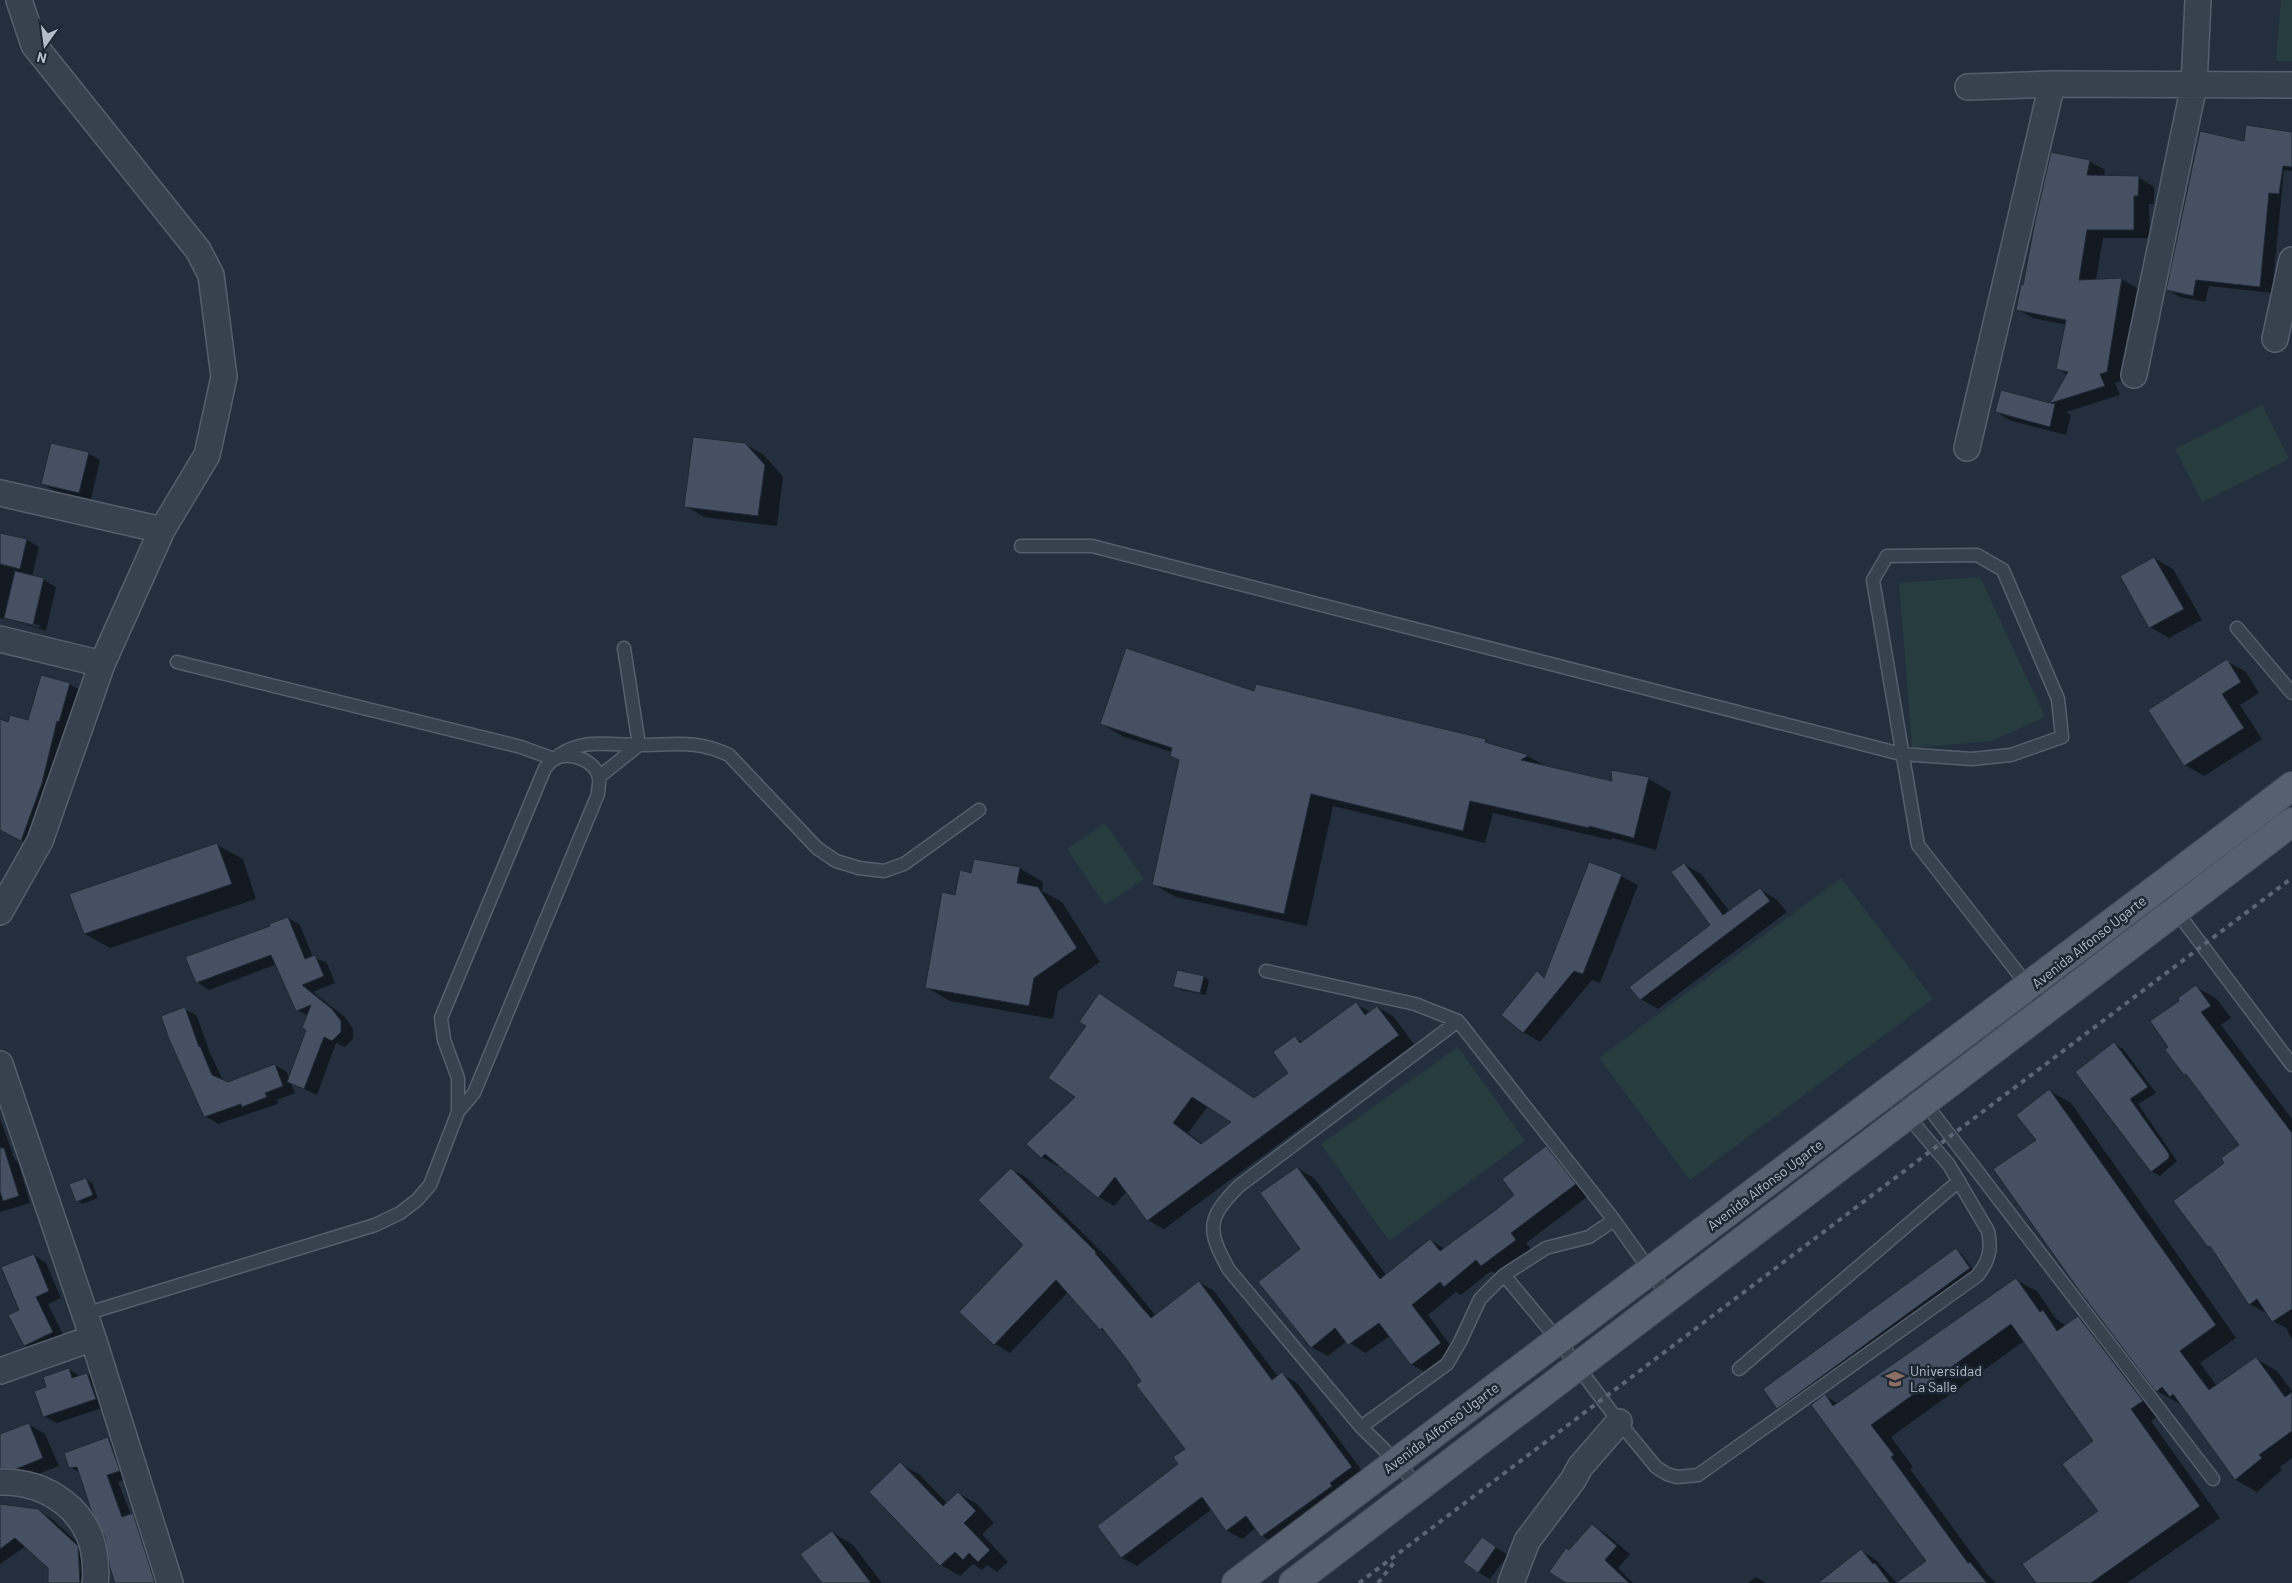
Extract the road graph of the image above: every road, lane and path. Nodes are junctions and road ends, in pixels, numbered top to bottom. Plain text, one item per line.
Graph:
1 (2198, 0) edge
2 (21, 9) edge
3 (2052, 84) junction
4 (2194, 84) junction
5 (2292, 85) edge
6 (1968, 87) dead end
7 (2292, 260) edge
8 (2275, 339) dead end
9 (2134, 375) dead end
10 (1967, 448) dead end
11 (0, 493) edge
12 (162, 530) junction
13 (1021, 546) dead end
14 (2238, 628) dead end
15 (0, 639) edge
16 (624, 648) dead end
17 (177, 662) dead end
18 (102, 664) junction
19 (2292, 693) edge
20 (639, 745) junction
21 (1901, 754) junction
22 (554, 759) junction
23 (599, 777) junction
24 (2292, 786) edge
25 (979, 810) dead end
26 (2292, 822) edge
27 (2159, 888) junction
28 (2176, 910) junction
29 (0, 912) edge
30 (1266, 971) dead end
31 (2029, 988) junction
32 (2046, 1009) junction
33 (1458, 1021) junction
34 (0, 1064) edge
35 (2292, 1064) edge
36 (1898, 1086) junction
37 (1916, 1109) junction
38 (458, 1112) junction
39 (1959, 1181) junction
40 (1614, 1220) junction
41 (1649, 1271) junction
42 (1504, 1275) junction
43 (1669, 1297) junction
44 (85, 1314) junction
45 (93, 1338) junction
46 (1558, 1340) junction
47 (1579, 1366) junction
48 (1739, 1369) dead end
49 (0, 1371) edge
50 (1619, 1422) junction
51 (1361, 1427) junction
52 (1397, 1462) junction
53 (2213, 1479) dead end
54 (0, 1482) edge
55 (1419, 1488) junction
56 (95, 1583) edge
57 (170, 1583) edge
58 (1236, 1583) edge
59 (1293, 1583) edge
60 (1511, 1583) edge

1 - 4 street
2 - 12 street
3 - 4 street
3 - 6 street
3 - 10 street
4 - 5 street
4 - 9 street
7 - 8 street
11 - 12 street
12 - 18 street
13 - 21 lane
14 - 19 lane
15 - 18 street
16 - 20 lane
17 - 22 lane
18 - 29 street
20 - 22 lane
20 - 23 lane
20 - 25 lane
21 - 21 lane
21 - 31 lane
22 - 23 lane
22 - 38 lane
23 - 38 lane
24 - 27 main road, Avenida Alfonso Ugarte
26 - 28 main road, Avenida Alfonso Ugarte
27 - 28 lane
27 - 31 main road, Avenida Alfonso Ugarte
28 - 32 main road, Avenida Alfonso Ugarte
28 - 35 lane
30 - 33 lane
31 - 32 lane
31 - 36 main road, Avenida Alfonso Ugarte
32 - 37 main road, Avenida Alfonso Ugarte
33 - 40 lane
33 - 51 lane
34 - 44 street
36 - 37 lane
36 - 37 lane
36 - 41 main road, Avenida Alfonso Ugarte
37 - 39 lane
37 - 43 main road, Avenida Alfonso Ugarte
37 - 53 lane
38 - 44 lane
39 - 48 lane
39 - 50 lane
40 - 41 lane
40 - 42 lane
41 - 43 lane
41 - 46 main road, Avenida Alfonso Ugarte
42 - 46 lane
42 - 51 lane
43 - 47 main road, Avenida Alfonso Ugarte
44 - 45 street
45 - 49 street
45 - 57 street
46 - 47 lane
46 - 52 main road, Avenida Alfonso Ugarte
47 - 50 lane
47 - 55 main road, Avenida Alfonso Ugarte
50 - 60 street
51 - 52 lane
52 - 55 lane
52 - 58 main road, Avenida Alfonso Ugarte
54 - 56 street
55 - 59 main road, Avenida Alfonso Ugarte

